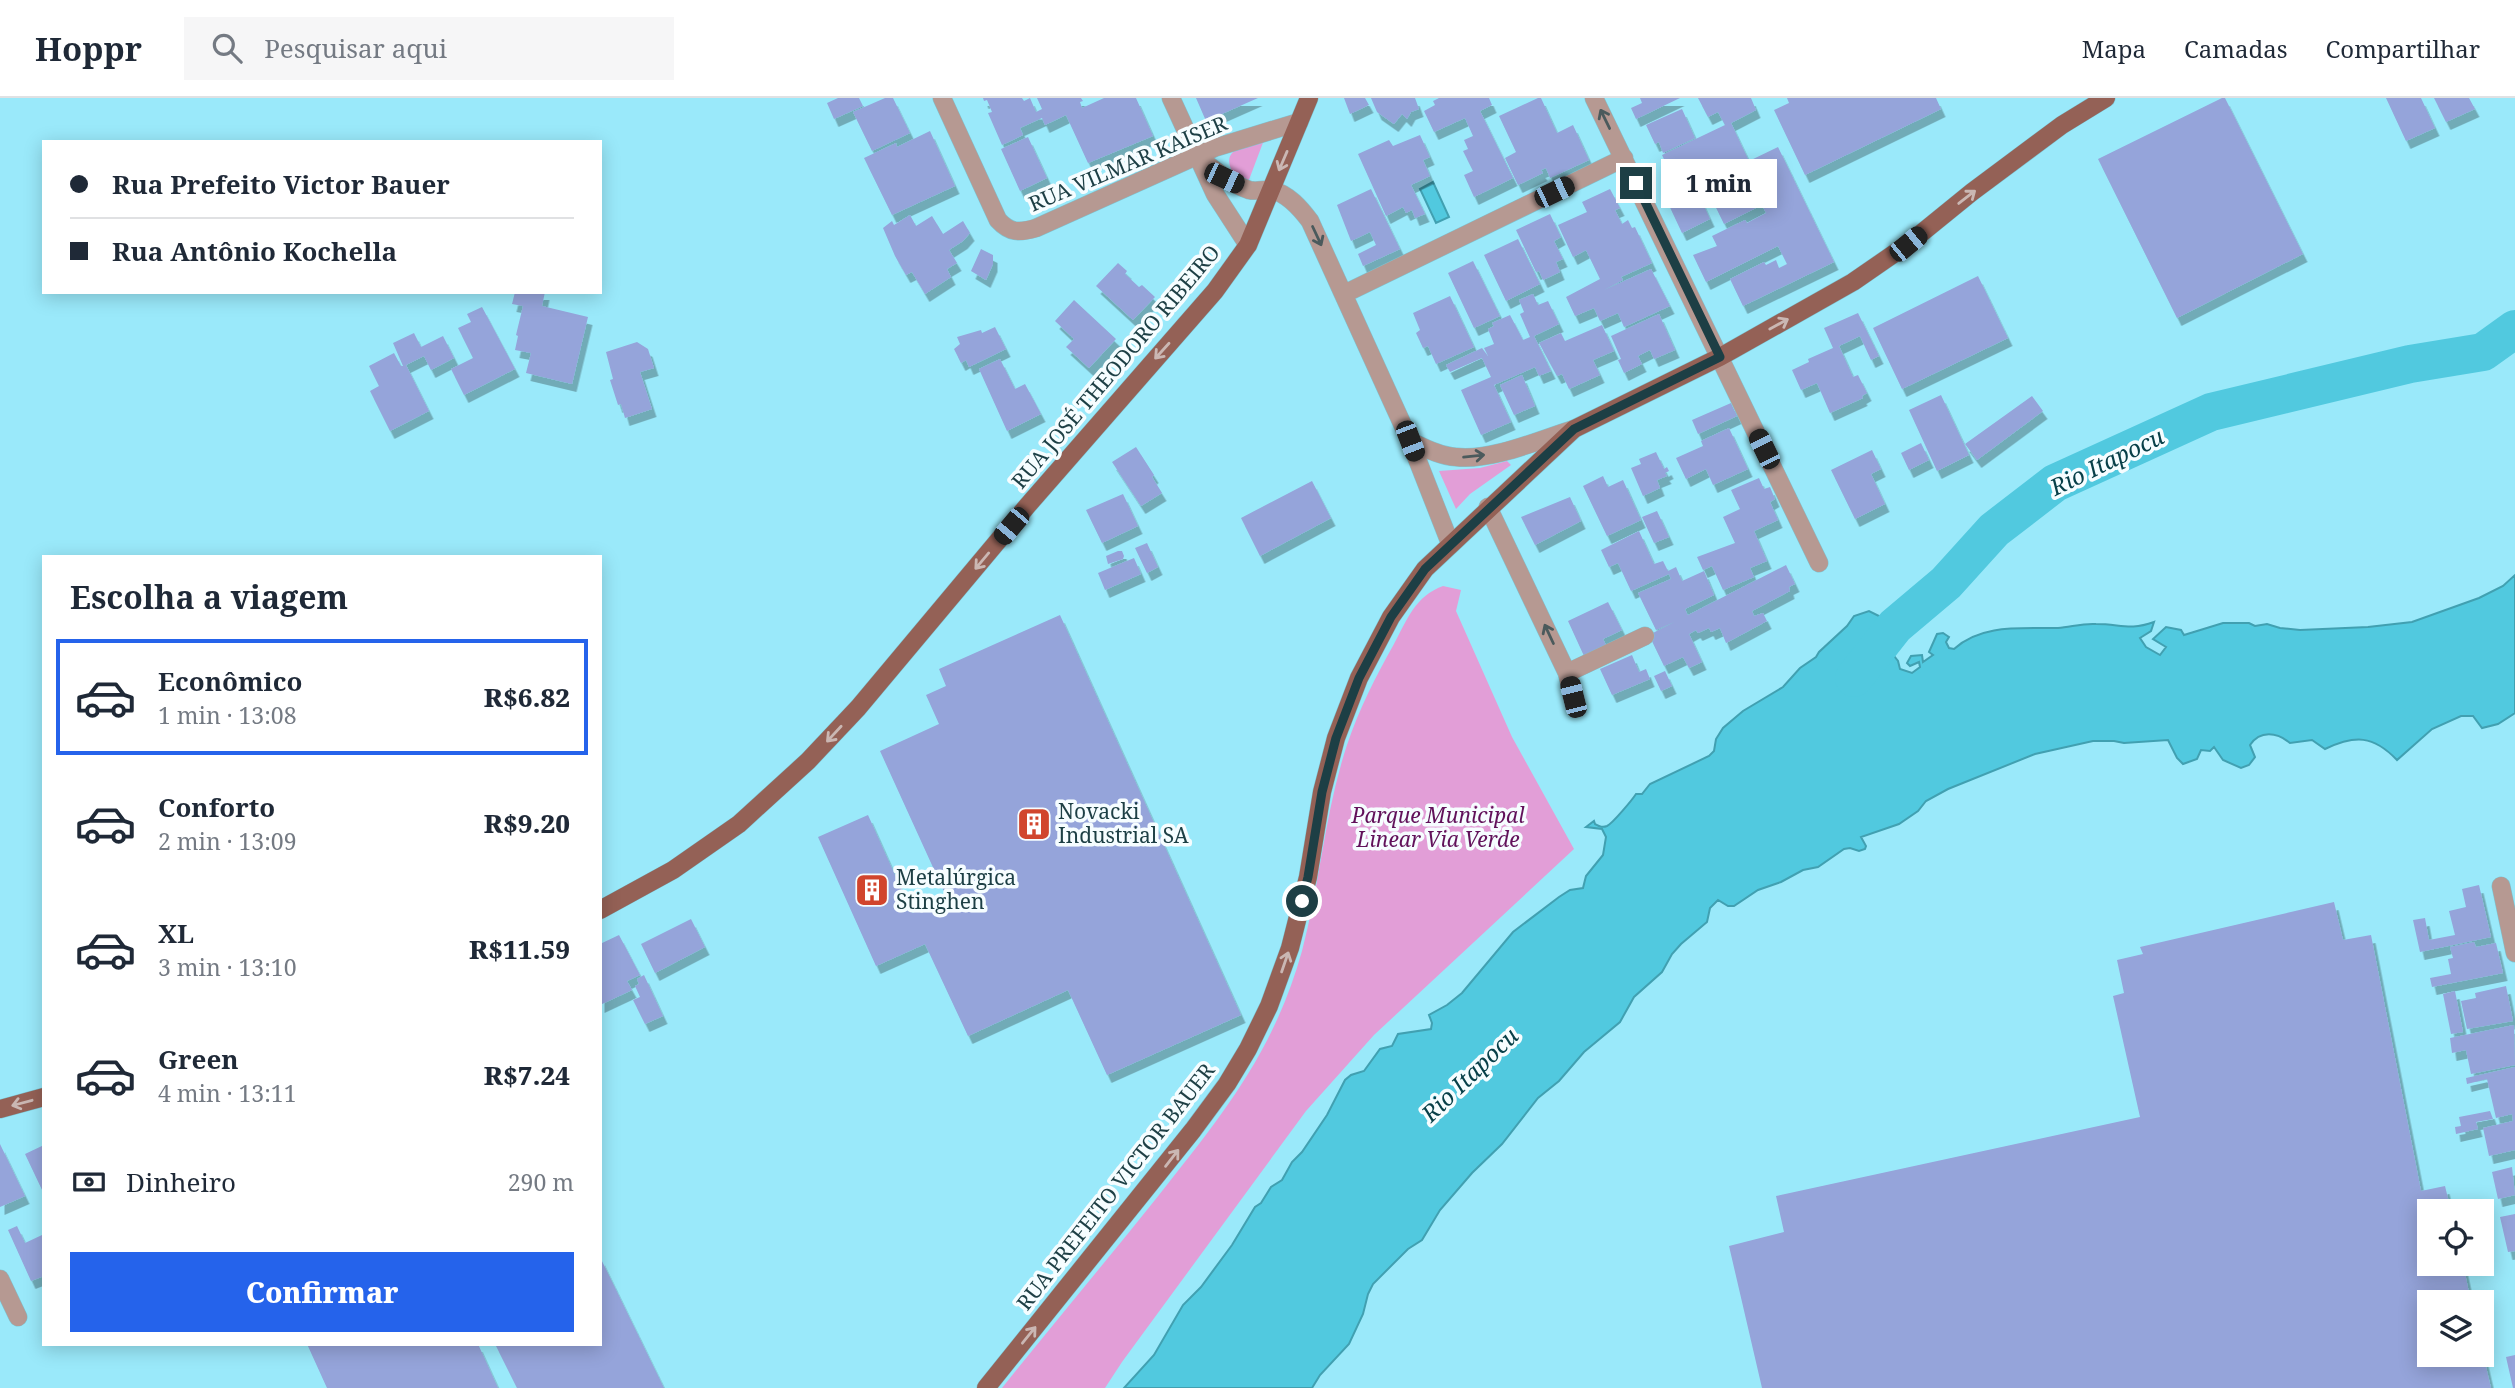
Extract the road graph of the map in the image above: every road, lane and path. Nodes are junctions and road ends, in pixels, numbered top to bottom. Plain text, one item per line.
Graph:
1 (942, 98) edge
2 (1171, 98) edge
3 (1309, 98) edge
4 (1594, 98) edge
5 (2106, 98) edge
6 (1299, 122) junction
7 (1197, 156) junction
8 (1624, 158) junction
9 (1271, 190) junction
10 (1248, 245) junction
11 (1344, 294) junction
12 (1720, 357) junction
13 (1574, 429) junction
14 (1410, 441) junction
15 (1488, 507) junction
16 (1450, 543) junction
17 (1819, 563) dead end
18 (1644, 636) dead end
19 (1567, 673) junction
20 (1573, 697) dead end
21 (2501, 886) dead end
22 (602, 909) edge
23 (2515, 953) edge
24 (42, 1098) edge
25 (0, 1109) edge
26 (0, 1279) edge
27 (18, 1317) dead end
28 (986, 1388) edge

1 - 7 street, RUA VILMAR KAISER
2 - 7 street
3 - 6 main road, RUA JOSÉ THEODORO RIBEIRO
8 -> 4 street
12 -> 5 main road, RUA PREFEITO VICTOR BAUER
6 - 7 street, RUA VILMAR KAISER
6 -> 9 main road, RUA JOSÉ THEODORO RIBEIRO
7 - 9 street
7 - 10 street
8 - 11 street
8 - 12 street
9 - 10 main road, RUA JOSÉ THEODORO RIBEIRO
9 -> 11 street
10 -> 22 main road, RUA JOSÉ THEODORO RIBEIRO
11 - 14 street
12 - 13 main road, RUA PREFEITO VICTOR BAUER
12 - 17 street
14 -> 13 street
13 - 15 main road, RUA PREFEITO VICTOR BAUER
14 - 16 street
15 - 16 main road, RUA PREFEITO VICTOR BAUER
19 -> 15 street
28 -> 16 main road, RUA PREFEITO VICTOR BAUER
18 - 19 street
19 - 20 street
21 - 23 street
24 -> 25 main road
26 - 27 street

